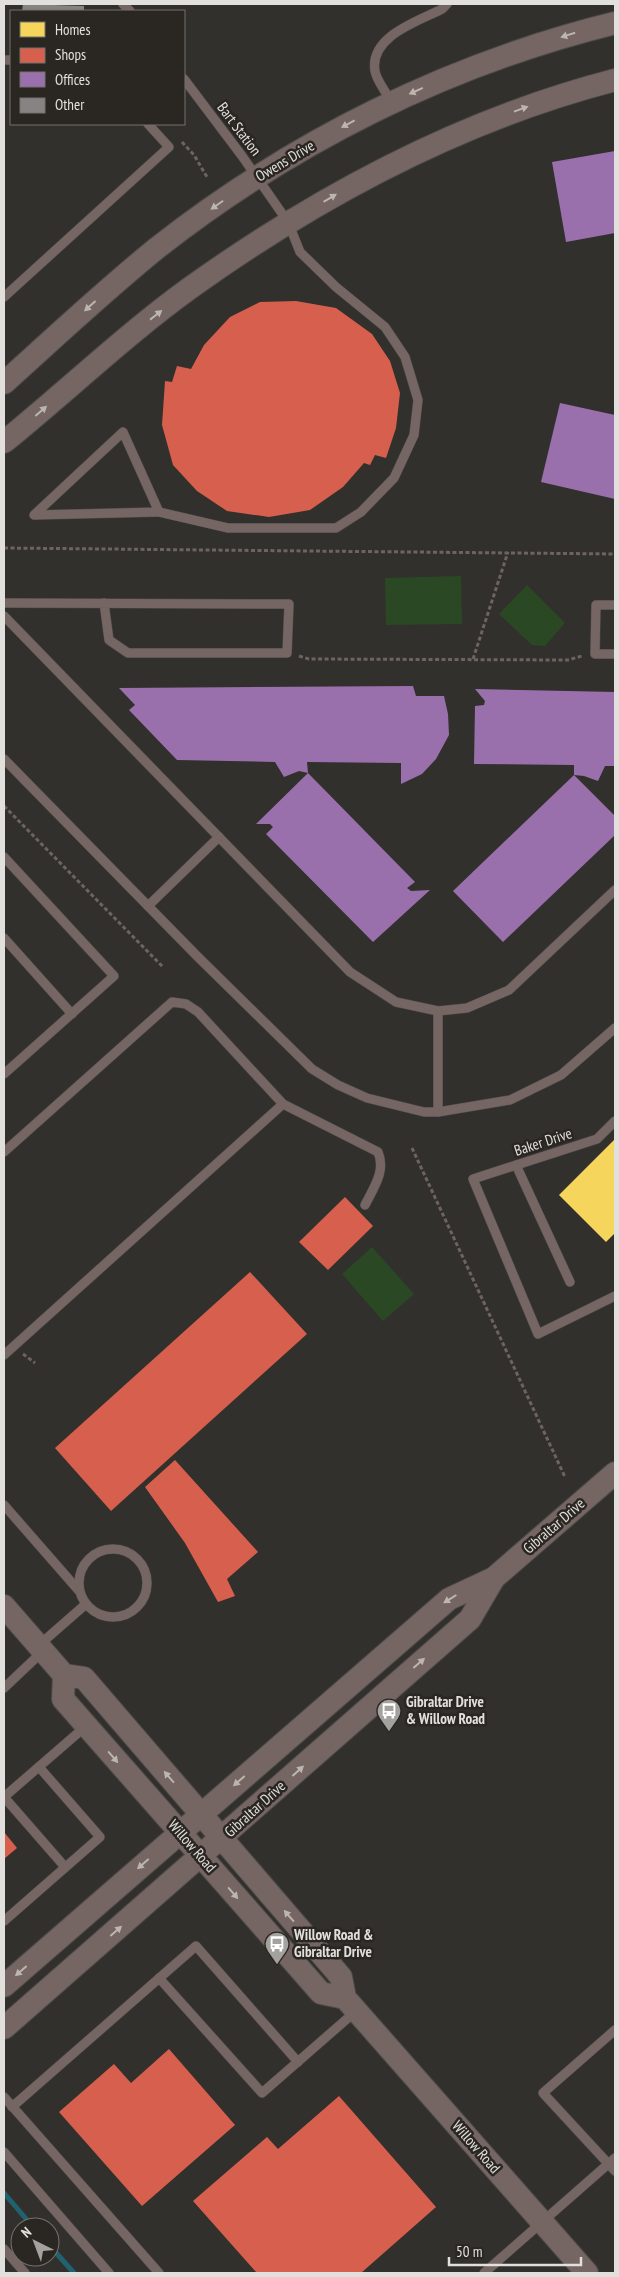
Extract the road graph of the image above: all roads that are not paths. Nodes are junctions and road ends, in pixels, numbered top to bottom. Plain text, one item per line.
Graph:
1 (447, 4) edge
2 (615, 23) edge
3 (185, 80) edge
4 (615, 80) edge
5 (391, 102) junction
6 (149, 125) edge
7 (257, 177) junction
8 (288, 222) junction
9 (4, 297) edge
10 (4, 383) edge
11 (4, 442) edge
12 (159, 512) junction
13 (4, 603) edge
14 (104, 603) junction
15 (615, 605) edge
16 (4, 616) edge
17 (615, 654) edge
18 (4, 759) edge
19 (219, 836) junction
20 (4, 857) edge
21 (615, 890) edge
22 (148, 906) junction
23 (4, 938) edge
24 (438, 1011) junction
25 (72, 1014) junction
26 (615, 1028) edge
27 (4, 1074) edge
28 (283, 1104) junction
29 (438, 1112) junction
30 (615, 1121) edge
31 (4, 1152) edge
32 (516, 1165) junction
33 (365, 1205) dead end
34 (570, 1282) dead end
35 (615, 1296) edge
36 (4, 1355) edge
37 (615, 1473) edge
38 (4, 1505) edge
39 (494, 1578) junction
40 (80, 1592) junction
41 (86, 1604) junction
42 (4, 1606) edge
43 (40, 1649) junction
44 (64, 1674) junction
45 (4, 1688) edge
46 (86, 1726) junction
47 (39, 1767) junction
48 (201, 1814) junction
49 (180, 1832) junction
50 (222, 1838) junction
51 (201, 1856) junction
52 (65, 1867) junction
53 (4, 1921) edge
54 (159, 1978) junction
55 (4, 1986) edge
56 (351, 2004) junction
57 (4, 2028) edge
58 (615, 2030) edge
59 (298, 2062) junction
60 (4, 2097) edge
61 (12, 2107) junction
62 (4, 2152) edge
63 (612, 2160) edge
64 (615, 2171) edge
65 (542, 2222) junction
66 (4, 2249) edge
67 (25, 2273) edge
68 (109, 2273) edge
69 (159, 2273) edge
70 (484, 2273) edge
71 (587, 2273) edge

1 - 5 lane
2 -> 5 street, Owens Drive
3 - 7 lane, Bart Station
8 -> 4 street
5 -> 7 street, Owens Drive
6 - 9 lane
7 - 8 lane, Bart Station
7 -> 10 street, Owens Drive
11 -> 8 street
8 - 12 lane, Bart Station
12 - 12 lane, Bart Station
13 - 14 lane
14 - 14 lane
15 - 17 lane
16 - 19 lane
18 - 22 lane
19 - 22 lane
19 - 24 lane
20 - 25 lane
21 - 24 lane
22 - 29 lane
23 - 25 lane
24 - 29 lane
25 - 27 lane
26 - 29 lane
28 - 31 lane
28 - 33 lane
28 - 36 lane
30 - 32 lane, Baker Drive
32 - 34 lane
32 - 35 lane, Baker Drive
37 - 39 street, Gibraltar Drive
38 - 40 lane
39 -> 48 street, Gibraltar Drive
50 -> 39 street, Gibraltar Drive
40 - 41 lane
40 - 41 lane
41 - 43 lane
42 - 43 street, Willow Road
43 - 44 street, Willow Road
43 - 45 lane
44 - 46 street, Willow Road
48 -> 44 street, Willow Road
46 - 47 lane
46 -> 49 street, Willow Road
47 - 52 lane
47 - 52 lane
48 - 49 street, Gibraltar Drive
48 - 50 street, Willow Road
49 - 51 street, Willow Road
49 -> 55 street, Gibraltar Drive
50 - 51 street, Gibraltar Drive
56 -> 50 street, Willow Road
51 -> 56 street, Willow Road
57 -> 51 street, Gibraltar Drive
52 - 53 lane
54 - 59 lane
54 - 59 lane
54 - 61 lane
56 - 59 lane
56 - 65 street, Willow Road
58 - 63 lane
60 - 61 lane
61 - 69 lane
62 - 68 lane
63 - 64 lane
63 - 65 lane
65 - 70 lane
65 - 71 street, Willow Road
66 - 67 lane

